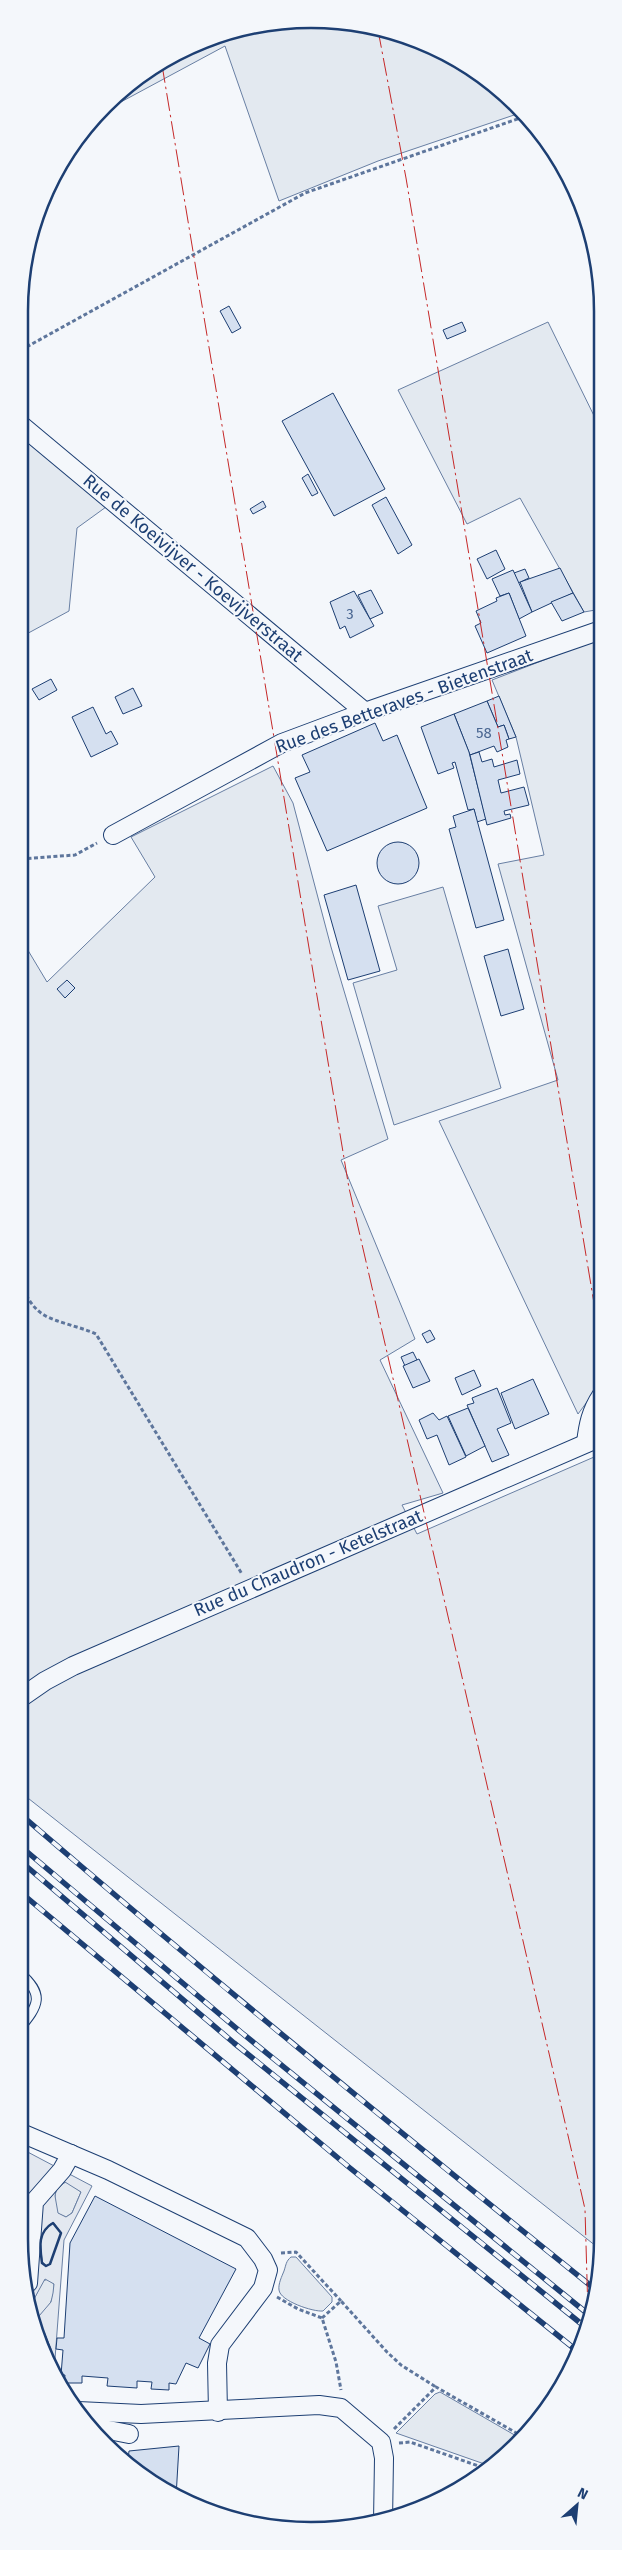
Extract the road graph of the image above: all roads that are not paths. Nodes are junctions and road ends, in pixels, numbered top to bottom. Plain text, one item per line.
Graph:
1 (27, 430) edge
2 (594, 632) edge
3 (364, 712) junction
4 (113, 835) road end
5 (594, 1407) edge
6 (593, 1440) edge
7 (27, 1694) edge
8 (27, 1978) edge
9 (27, 2019) edge
10 (27, 2135) edge
11 (70, 2154) junction
12 (29, 2268) edge
13 (86, 2411) edge
14 (218, 2412) junction
15 (103, 2431) edge
16 (122, 2437) dead end
17 (384, 2513) edge

1 - 3 street, Rue de Koeivijver - Koevijverstraat
2 - 3 street, Rue des Betteraves - Bietenstraat
3 - 4 street, Rue des Betteraves - Bietenstraat
5 - 6 street
6 - 7 street, Rue du Chaudron - Ketelstraat
8 - 9 lane
10 - 11 street
11 - 12 street
11 - 14 street
13 - 14 street
14 - 17 street
15 - 16 street

